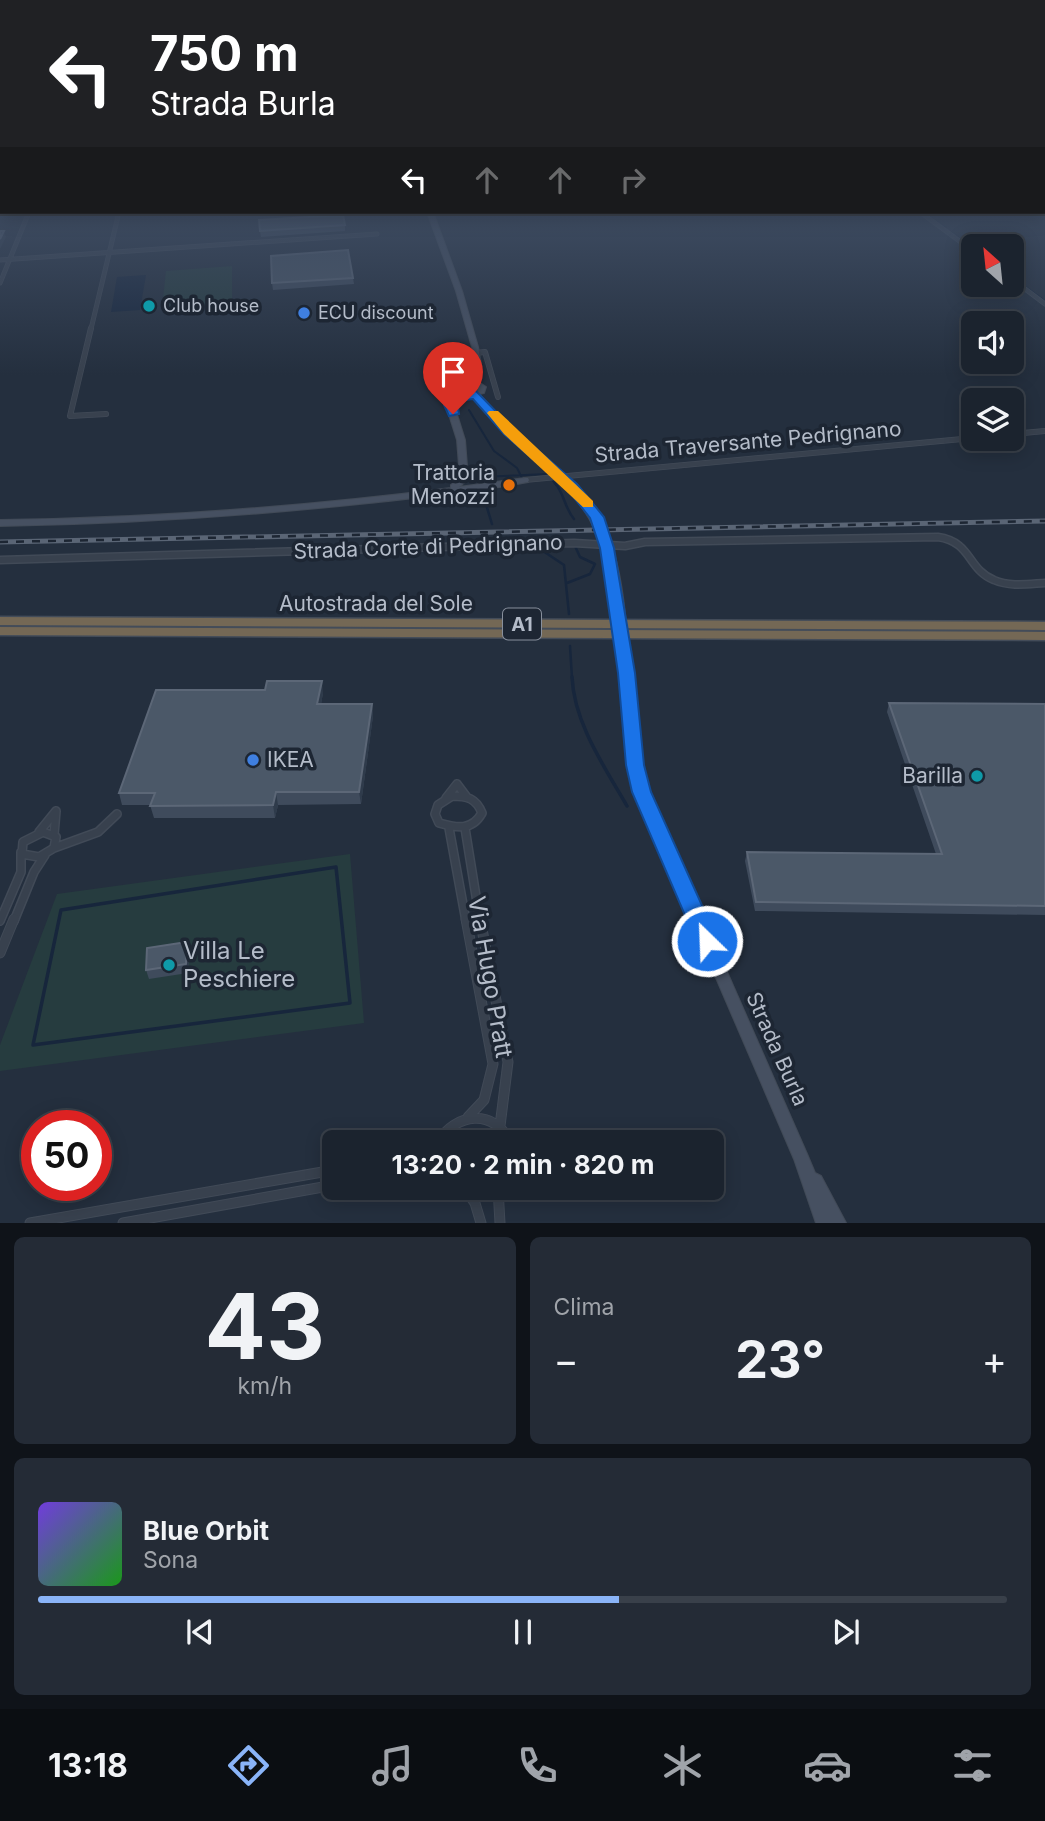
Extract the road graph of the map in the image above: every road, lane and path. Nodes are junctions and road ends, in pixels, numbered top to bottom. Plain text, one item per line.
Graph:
1 (9, 261) edge
2 (108, 261) edge
3 (448, 261) edge
4 (0, 283) edge
5 (1024, 288) edge
6 (1045, 303) edge
7 (475, 352) junction
8 (470, 380) junction
9 (476, 395) junction
10 (452, 397) junction
11 (498, 397) dead end
12 (106, 414) dead end
13 (1045, 431) edge
14 (1024, 433) edge
15 (961, 439) edge
16 (460, 479) junction
17 (525, 480) joint
18 (476, 484) junction
19 (398, 496) junction
20 (344, 502) junction
21 (0, 523) edge
22 (0, 560) edge
23 (1045, 583) edge
24 (0, 621) edge
25 (1045, 626) edge
26 (0, 631) edge
27 (1045, 636) edge
28 (117, 814) dead end
29 (449, 828) junction
30 (466, 828) junction
31 (38, 833) junction
32 (55, 836) junction
33 (75, 839) junction
34 (54, 848) junction
35 (21, 850) junction
36 (45, 855) junction
37 (0, 922) edge
38 (0, 953) edge
39 (468, 1117) junction
40 (500, 1126) junction
41 (445, 1130) edge
42 (503, 1130) edge
43 (802, 1159) junction
44 (322, 1172) edge
45 (322, 1187) edge
46 (472, 1200) edge
47 (499, 1200) edge
48 (30, 1223) edge
49 (123, 1223) edge
50 (481, 1223) edge
51 (500, 1223) edge
52 (824, 1223) edge
53 (838, 1223) edge

1 - 4 street
2 - 12 street
3 - 7 main road
5 - 6 street
7 - 8 main road
7 - 11 street
8 - 9 main road, Strada Burla
8 - 10 main road
9 - 10 main road
9 - 43 main road, Strada Burla, bridge
10 - 16 main road
13 - 14 street
15 - 17 street, Strada Traversante Pedrignano
16 - 18 main road, Strada Traversante Pedrignano
16 - 19 main road, Strada Traversante Pedrignano
16 - 20 main road, Strada Traversante Pedrignano
17 - 18 main road, Strada Traversante Pedrignano
18 - 19 main road, Strada Traversante Pedrignano
19 - 20 main road, Strada Traversante Pedrignano
20 - 21 main road, Strada Traversante Pedrignano
22 - 23 street, Strada Corte di Pedrignano
24 - 25 highway, Autostrada del Sole / A1
26 - 27 highway, Autostrada del Sole / A1
28 - 33 street
29 - 30 street
29 - 30 street
29 - 39 street, Via Hugo Pratt
30 - 40 street, Via Hugo Pratt
31 - 32 street
31 - 32 street
31 - 35 street
32 - 33 street
32 - 34 street
33 - 34 street
34 - 36 street
35 - 36 street
35 - 37 street
36 - 38 street
39 - 40 street
39 - 41 street, Via Hugo Pratt
40 - 42 street
43 - 52 main road, Strada Burla
43 - 53 main road, Strada Burla
44 - 48 street
45 - 49 street
46 - 50 street
47 - 51 street

